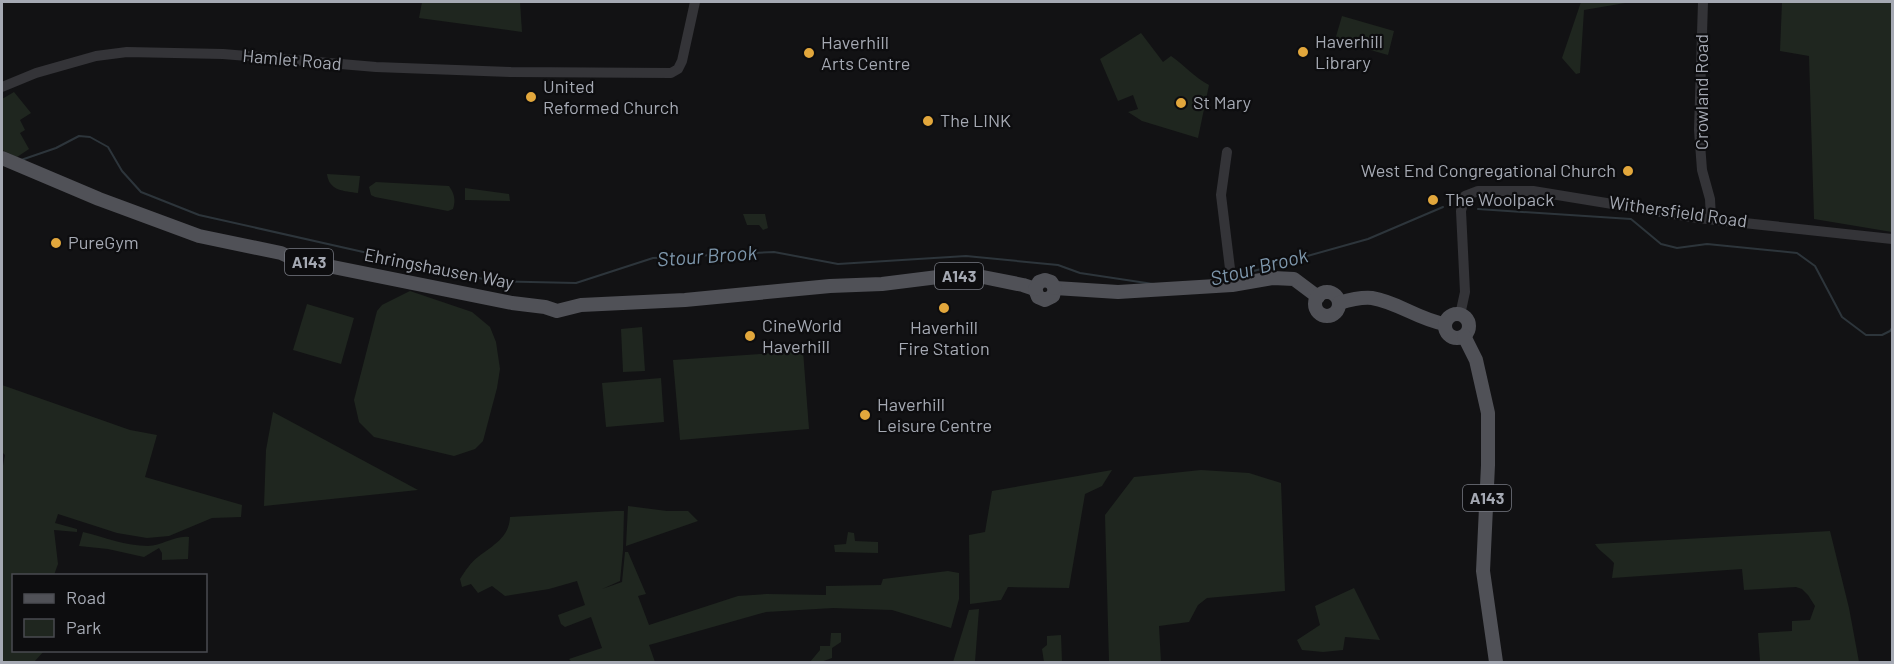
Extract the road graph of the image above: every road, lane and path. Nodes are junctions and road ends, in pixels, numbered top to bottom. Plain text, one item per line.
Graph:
1 (695, 2) edge
2 (1703, 2) edge
3 (2, 87) edge
4 (1227, 152) dead end
5 (3, 159) edge
6 (1704, 183) junction
7 (1698, 218) junction
8 (1711, 219) junction
9 (1893, 238) edge
10 (1232, 284) junction
11 (1460, 315) junction
12 (1445, 324) junction
13 (1464, 336) junction
14 (1496, 663) edge

1 - 3 street, Hamlet Road
2 - 6 street, Crowland Road
4 - 10 street
5 - 10 main road, Ehringshausen Way / A143
6 - 7 street, Crowland Road
6 - 8 street, Crowland Road
7 - 8 street, Withersfield Road
7 - 11 street, Withersfield Road
8 - 9 street, Withersfield Road
10 - 12 main road, A143
11 - 12 main road
11 - 13 main road, A143
12 - 13 main road, A143
13 - 14 main road, A143

